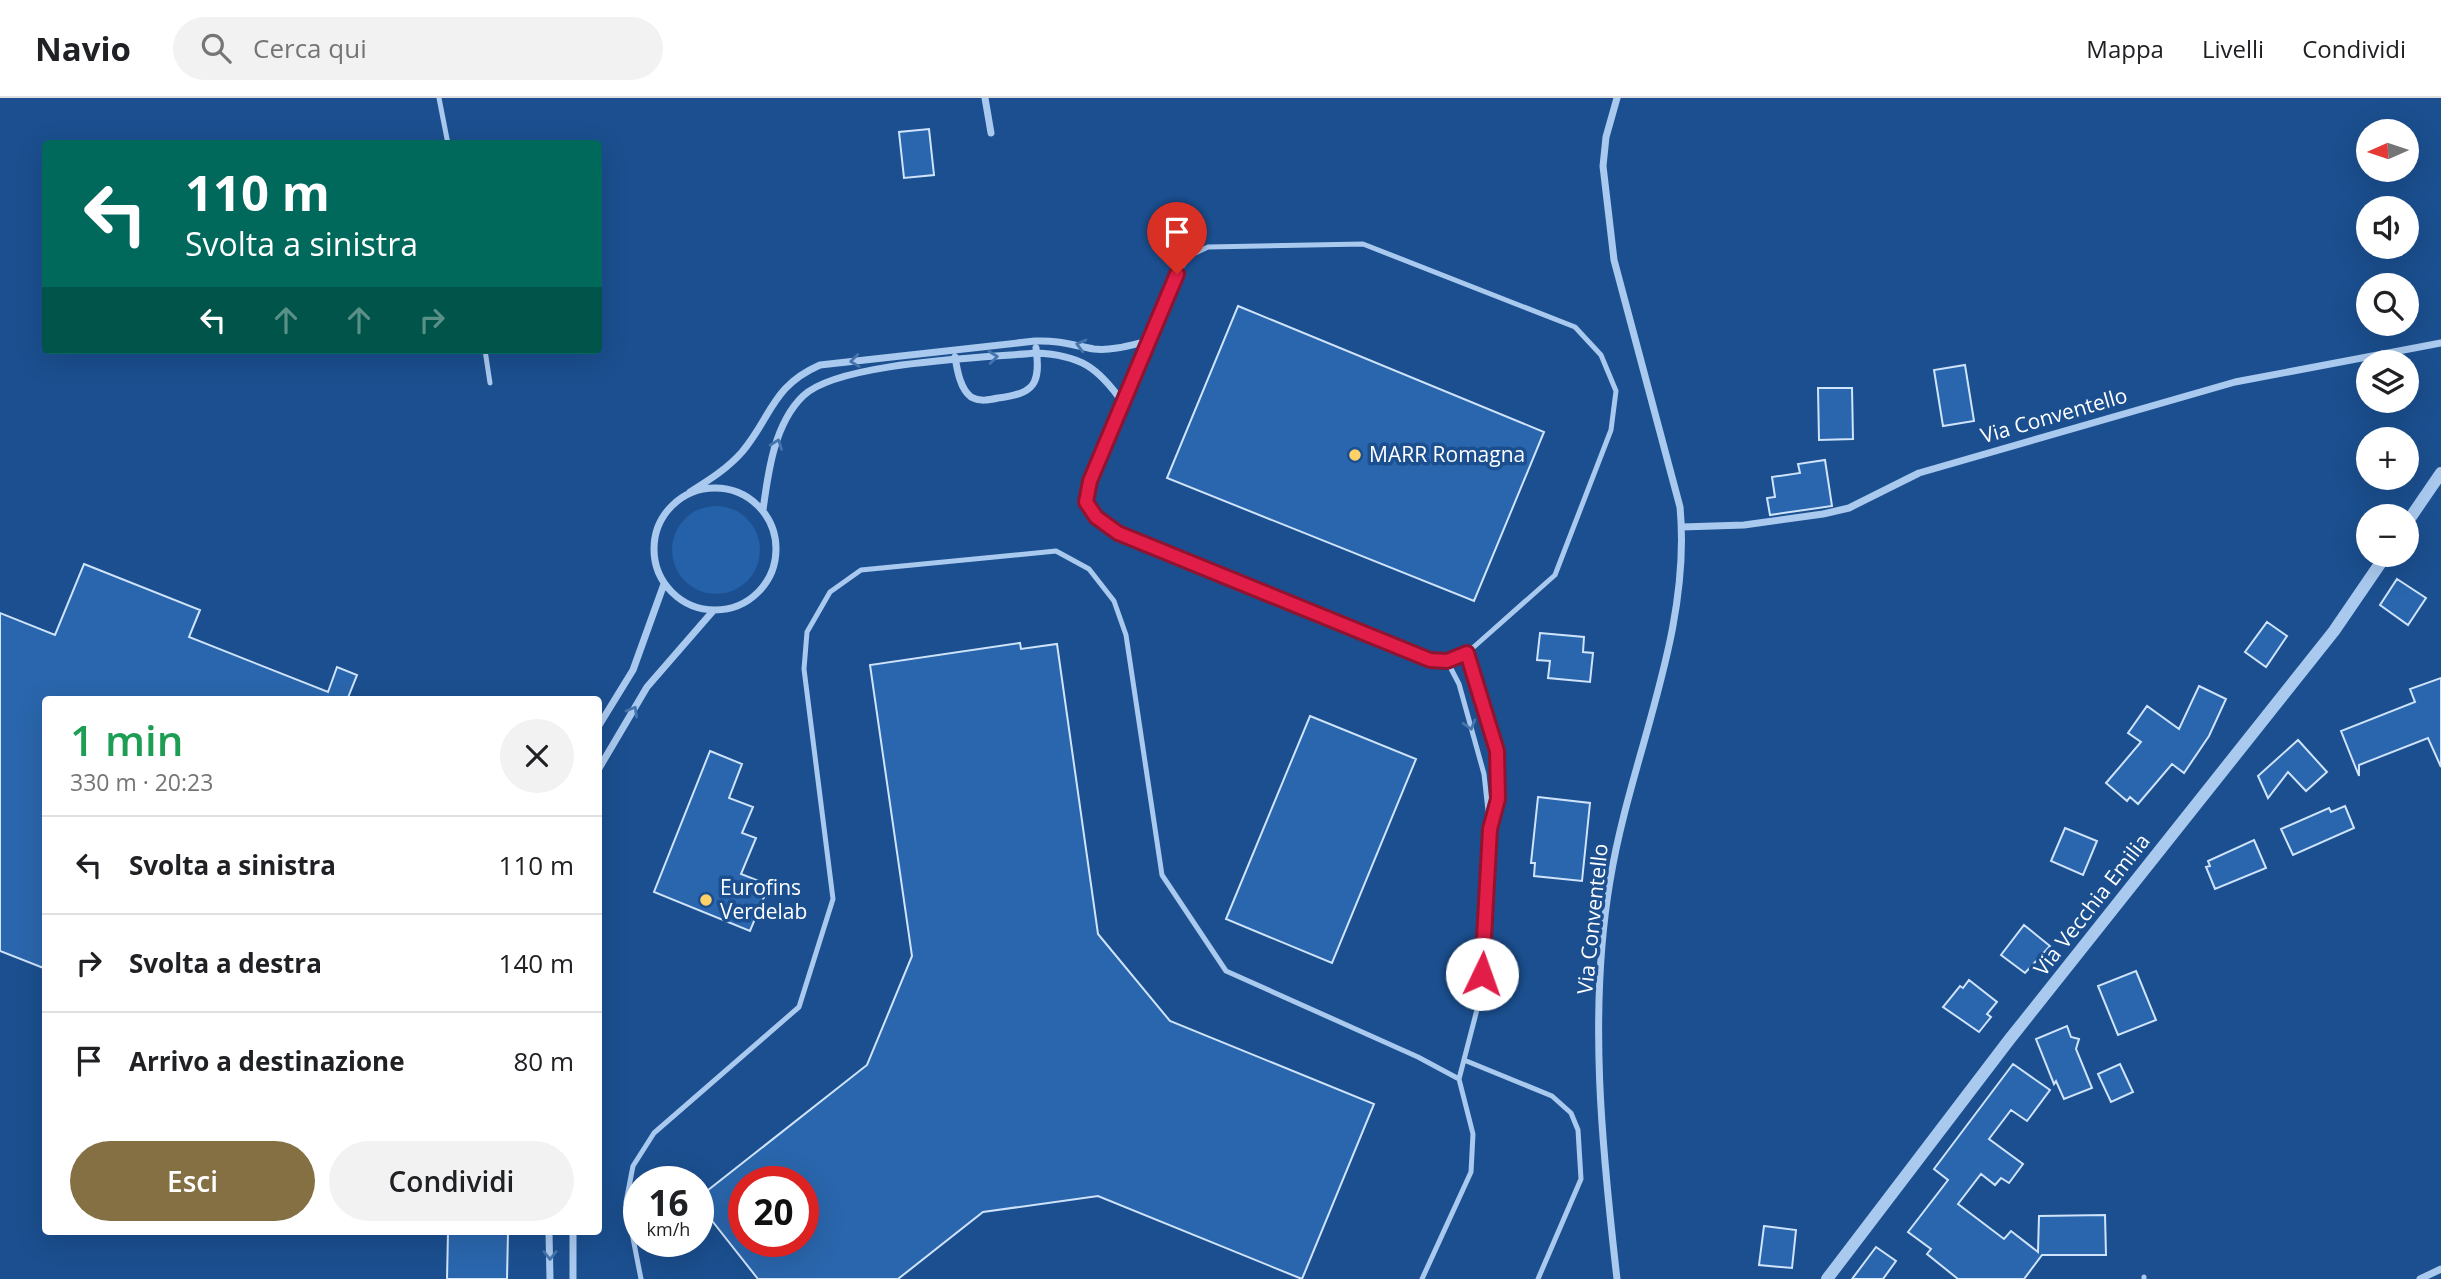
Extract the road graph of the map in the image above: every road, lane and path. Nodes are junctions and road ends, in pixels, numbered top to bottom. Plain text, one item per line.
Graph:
1 (439, 98) edge
2 (985, 98) edge
3 (1617, 98) edge
4 (991, 133) dead end
5 (448, 140) edge
6 (1035, 341) junction
7 (1148, 341) junction
8 (2441, 343) edge
9 (954, 349) junction
10 (1036, 352) junction
11 (486, 354) edge
12 (956, 361) junction
13 (490, 383) dead end
14 (1123, 403) junction
15 (2441, 473) edge
16 (691, 492) junction
17 (2419, 505) edge
18 (763, 510) junction
19 (1682, 527) junction
20 (2378, 567) edge
21 (664, 584) junction
22 (713, 611) junction
23 (1467, 653) junction
24 (1447, 661) junction
25 (602, 720) edge
26 (602, 763) edge
27 (1490, 829) junction
28 (1464, 1060) junction
29 (1459, 1079) junction
30 (549, 1235) edge
31 (573, 1235) edge
32 (2441, 1269) edge
33 (550, 1279) edge
34 (573, 1279) edge
35 (641, 1279) edge
36 (1422, 1279) edge
37 (1538, 1279) edge
38 (1617, 1279) edge
39 (1827, 1279) edge
40 (2420, 1279) edge

1 - 5 lane
2 - 4 street
3 - 19 street, Via Conventello
7 -> 6 street
6 - 9 street
6 - 10 street
7 - 14 lane
7 - 23 lane
8 - 19 street, Via Conventello
9 - 12 street
9 -> 16 street
12 -> 10 street
10 - 12 street
10 - 14 street
11 - 13 lane
18 -> 12 street
14 - 24 lane
15 - 17 street
16 - 18 street
16 - 21 street
18 - 22 street
19 - 38 street, Via Conventello
20 - 39 street, Via Vecchia Emilia
21 - 22 street
21 - 25 street
26 -> 22 street
23 - 24 lane
23 - 27 lane
24 -> 27 lane
27 - 28 lane
28 - 29 lane
28 - 37 lane
29 - 35 lane
29 - 36 lane
30 -> 33 street
31 - 34 street
32 - 40 street

